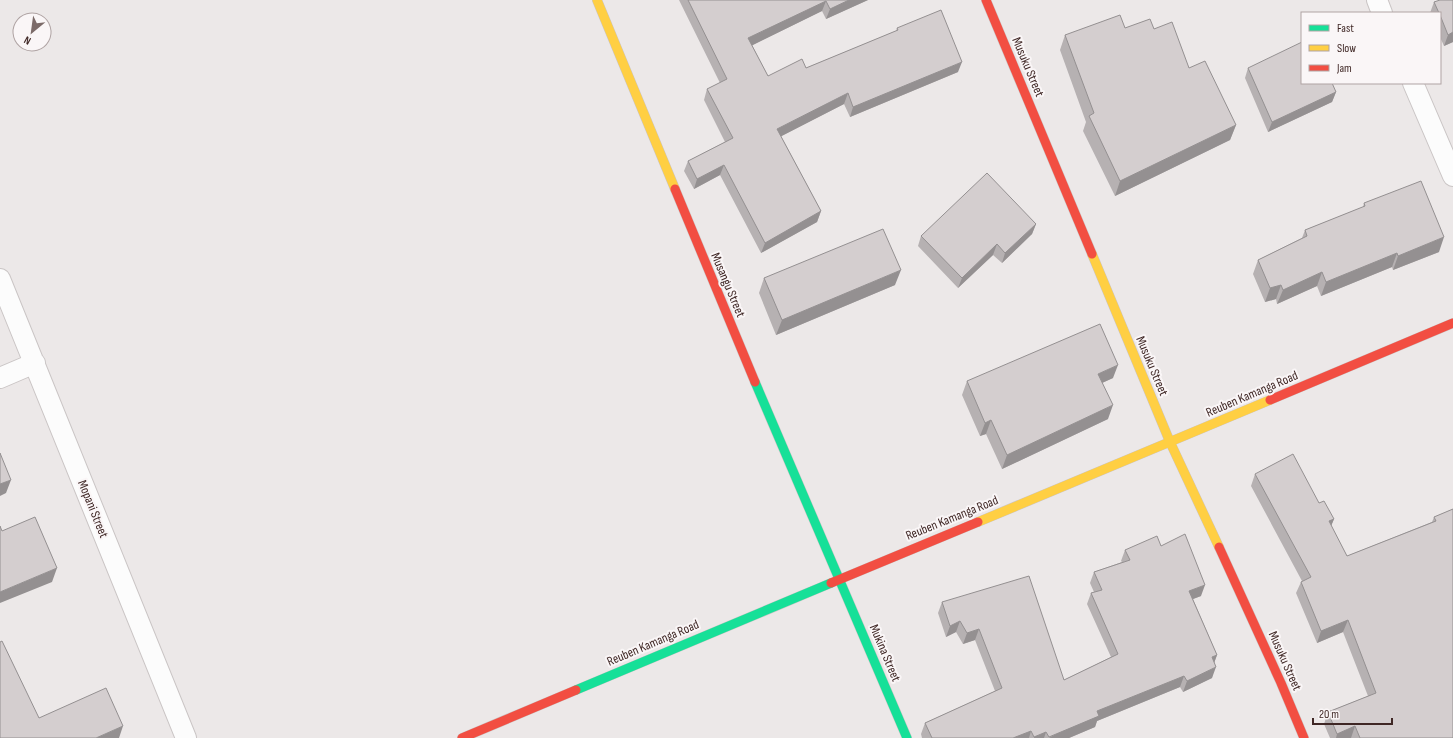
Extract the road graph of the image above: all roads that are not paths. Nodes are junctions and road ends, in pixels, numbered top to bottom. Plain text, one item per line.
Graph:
1 (597, 0) edge
2 (986, 0) edge
3 (1377, 0) edge
4 (1382, 12) edge
5 (1413, 84) edge
6 (1453, 176) edge
7 (0, 279) edge
8 (1453, 323) edge
9 (35, 363) junction
10 (0, 378) edge
11 (1170, 442) junction
12 (839, 579) junction
13 (186, 738) edge
14 (462, 738) edge
15 (907, 738) edge
16 (1304, 738) edge

1 - 12 street, Musangu Street
2 - 11 street, Musuku Street
3 - 4 street
5 - 6 street
7 - 9 street, Mopani Street
8 - 11 street, Reuben Kamanga Road
9 - 10 street
9 - 13 street, Mopani Street
11 - 12 street, Reuben Kamanga Road
11 - 16 street, Musuku Street
12 - 14 street, Reuben Kamanga Road
12 - 15 street, Mukina Street

